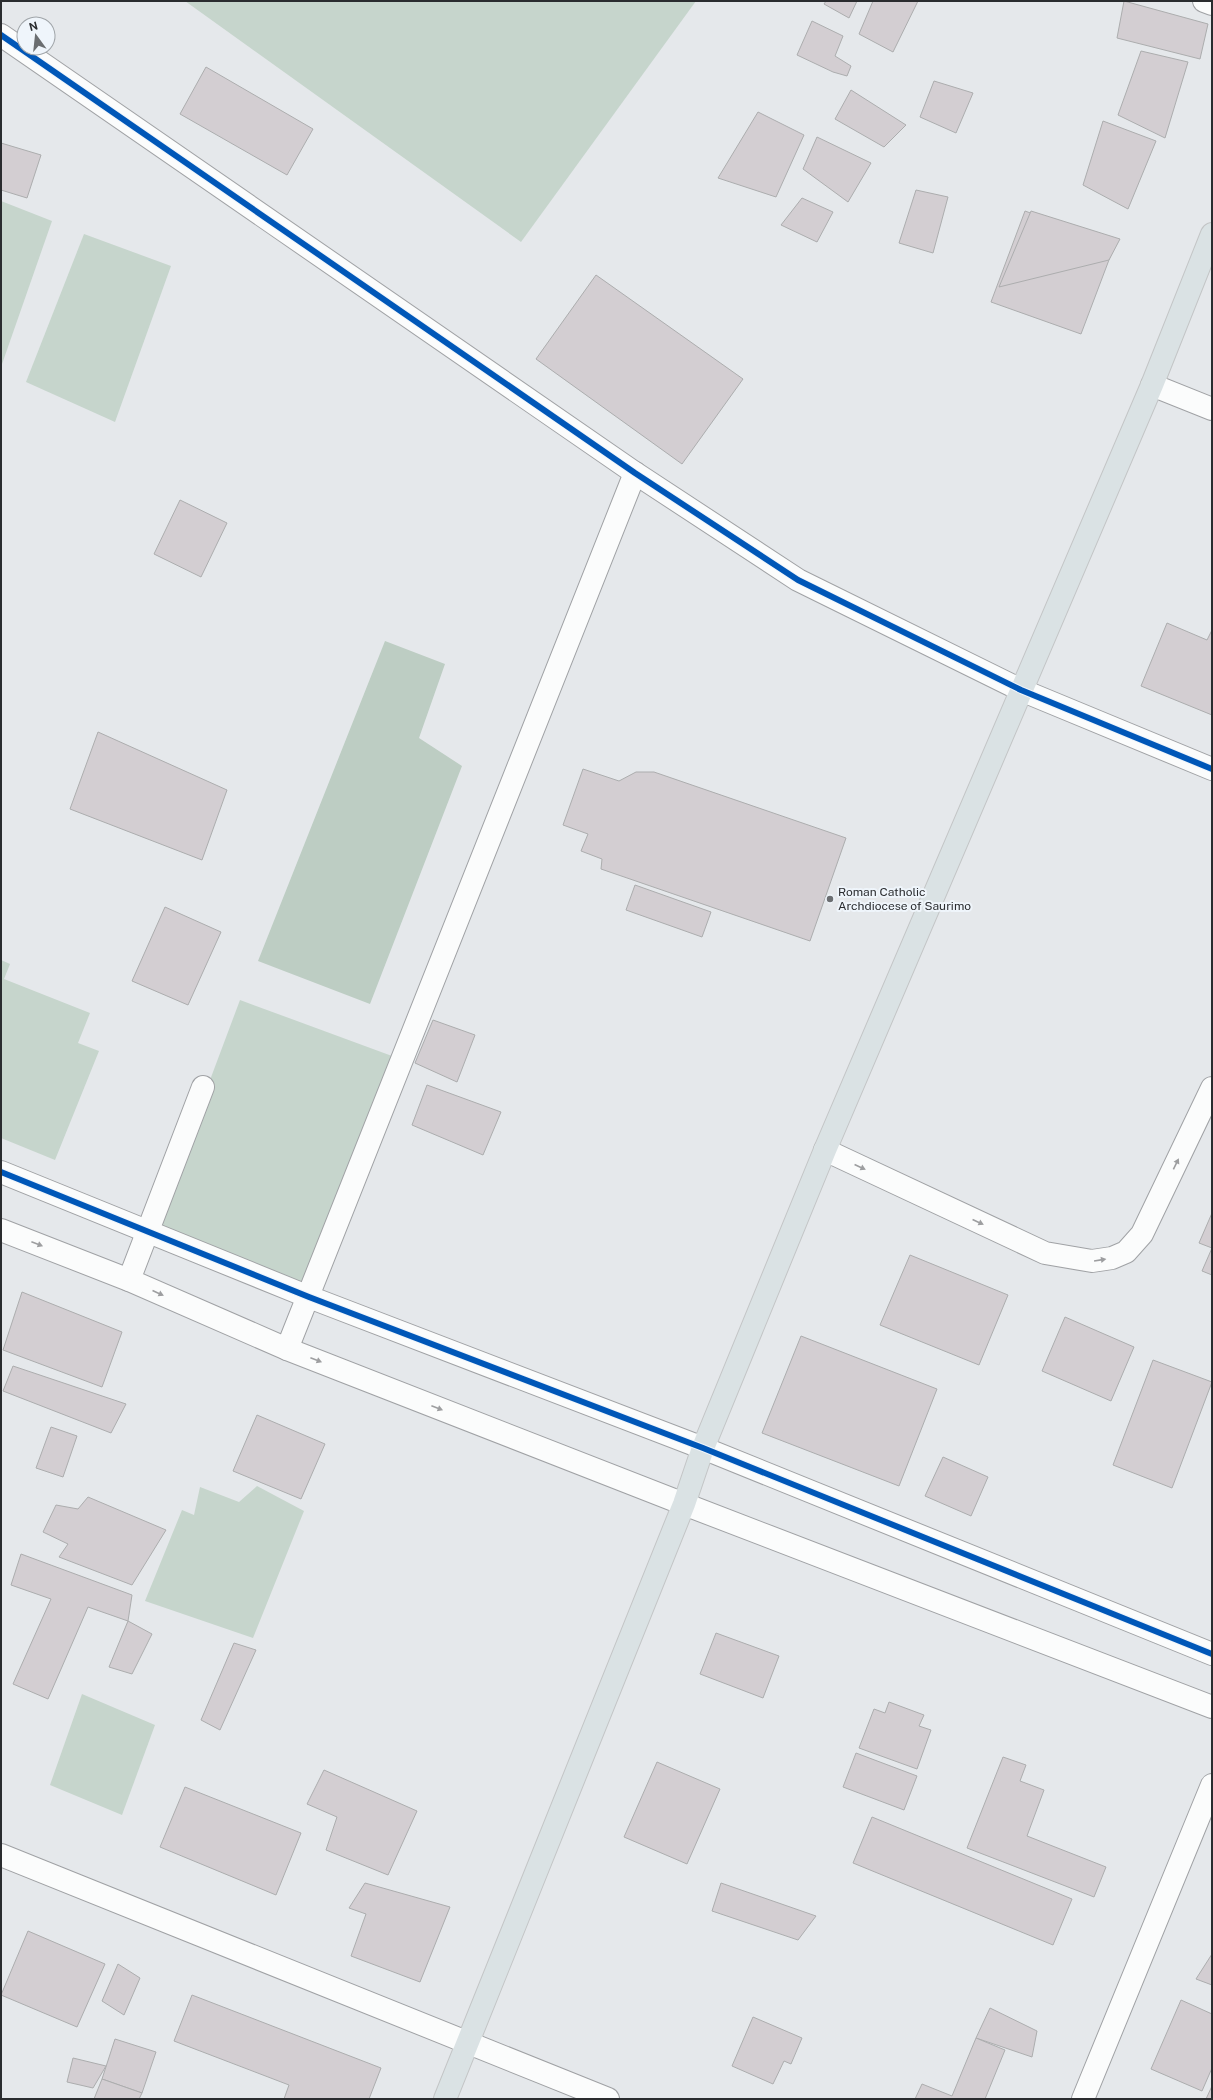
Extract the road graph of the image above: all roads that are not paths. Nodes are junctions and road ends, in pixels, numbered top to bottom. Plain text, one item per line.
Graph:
1 (1204, 1) edge
2 (1212, 4) edge
3 (1, 35) edge
4 (1212, 234) edge
5 (1152, 385) junction
6 (1212, 409) edge
7 (635, 473) junction
8 (1021, 690) junction
9 (1212, 769) edge
10 (203, 1087) dead end
11 (1212, 1088) edge
12 (825, 1150) junction
13 (1, 1172) edge
14 (1, 1230) edge
15 (147, 1232) junction
16 (129, 1280) junction
17 (309, 1297) junction
18 (287, 1349) junction
19 (703, 1448) junction
20 (684, 1504) junction
21 (1212, 1654) edge
22 (1212, 1707) edge
23 (1212, 1785) edge
24 (1, 1855) edge
25 (469, 2043) junction
26 (445, 2099) edge
27 (608, 2099) edge
28 (1083, 2099) edge

1 - 2 street
3 - 7 street
4 - 5 main road
5 - 6 street
5 - 8 main road
7 - 8 street
7 - 17 street
8 - 9 street
8 - 12 main road
10 - 15 street
12 -> 11 street
12 - 19 main road
13 - 15 street
14 -> 16 street
15 - 16 street
15 - 17 street
16 -> 18 street
17 - 18 street
17 - 19 street
18 -> 20 street
19 - 20 main road
19 - 21 street
20 - 22 street
20 - 25 main road
23 - 28 street
24 - 25 street
25 - 26 main road
25 - 27 street

